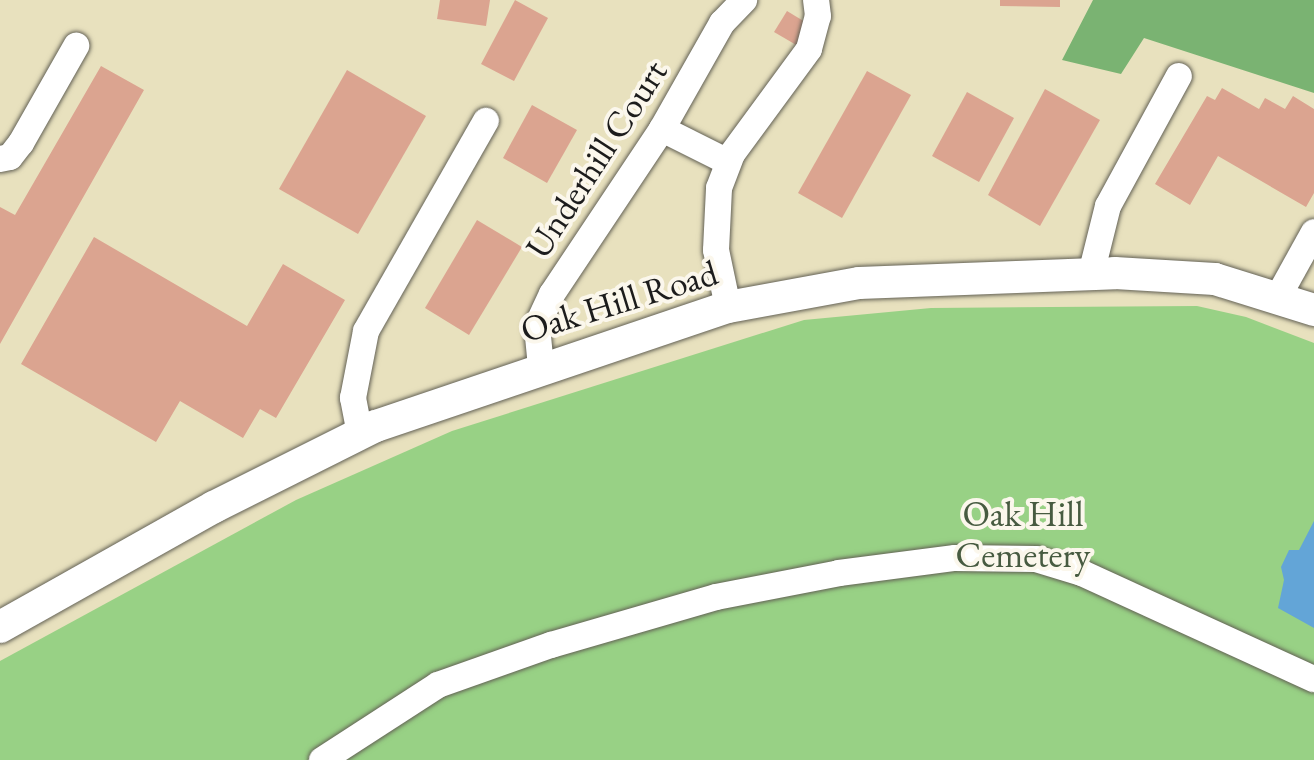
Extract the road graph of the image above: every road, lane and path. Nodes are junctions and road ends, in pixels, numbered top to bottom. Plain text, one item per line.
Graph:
1 (744, 0) edge
2 (816, 0) edge
3 (76, 46) dead end
4 (1179, 76) dead end
5 (486, 121) dead end
6 (662, 129) junction
7 (0, 159) edge
8 (728, 162) junction
9 (1314, 232) edge
10 (1091, 274) junction
11 (1278, 297) junction
12 (728, 307) junction
13 (1314, 310) edge
14 (541, 367) junction
15 (360, 434) junction
16 (0, 627) edge
17 (1314, 679) edge
18 (322, 760) edge

1 - 6 street, Underhill Court
2 - 8 street
3 - 7 street
4 - 10 street
5 - 15 street
6 - 8 street
6 - 14 street, Underhill Court
8 - 12 street
9 - 11 street
10 - 11 main road, Oak Hill Road
10 - 12 main road, Oak Hill Road
11 - 13 main road, Oak Hill Road
12 - 14 main road, Oak Hill Road
14 - 15 main road, Oak Hill Road
15 - 16 main road, Oak Hill Road
17 - 18 street

